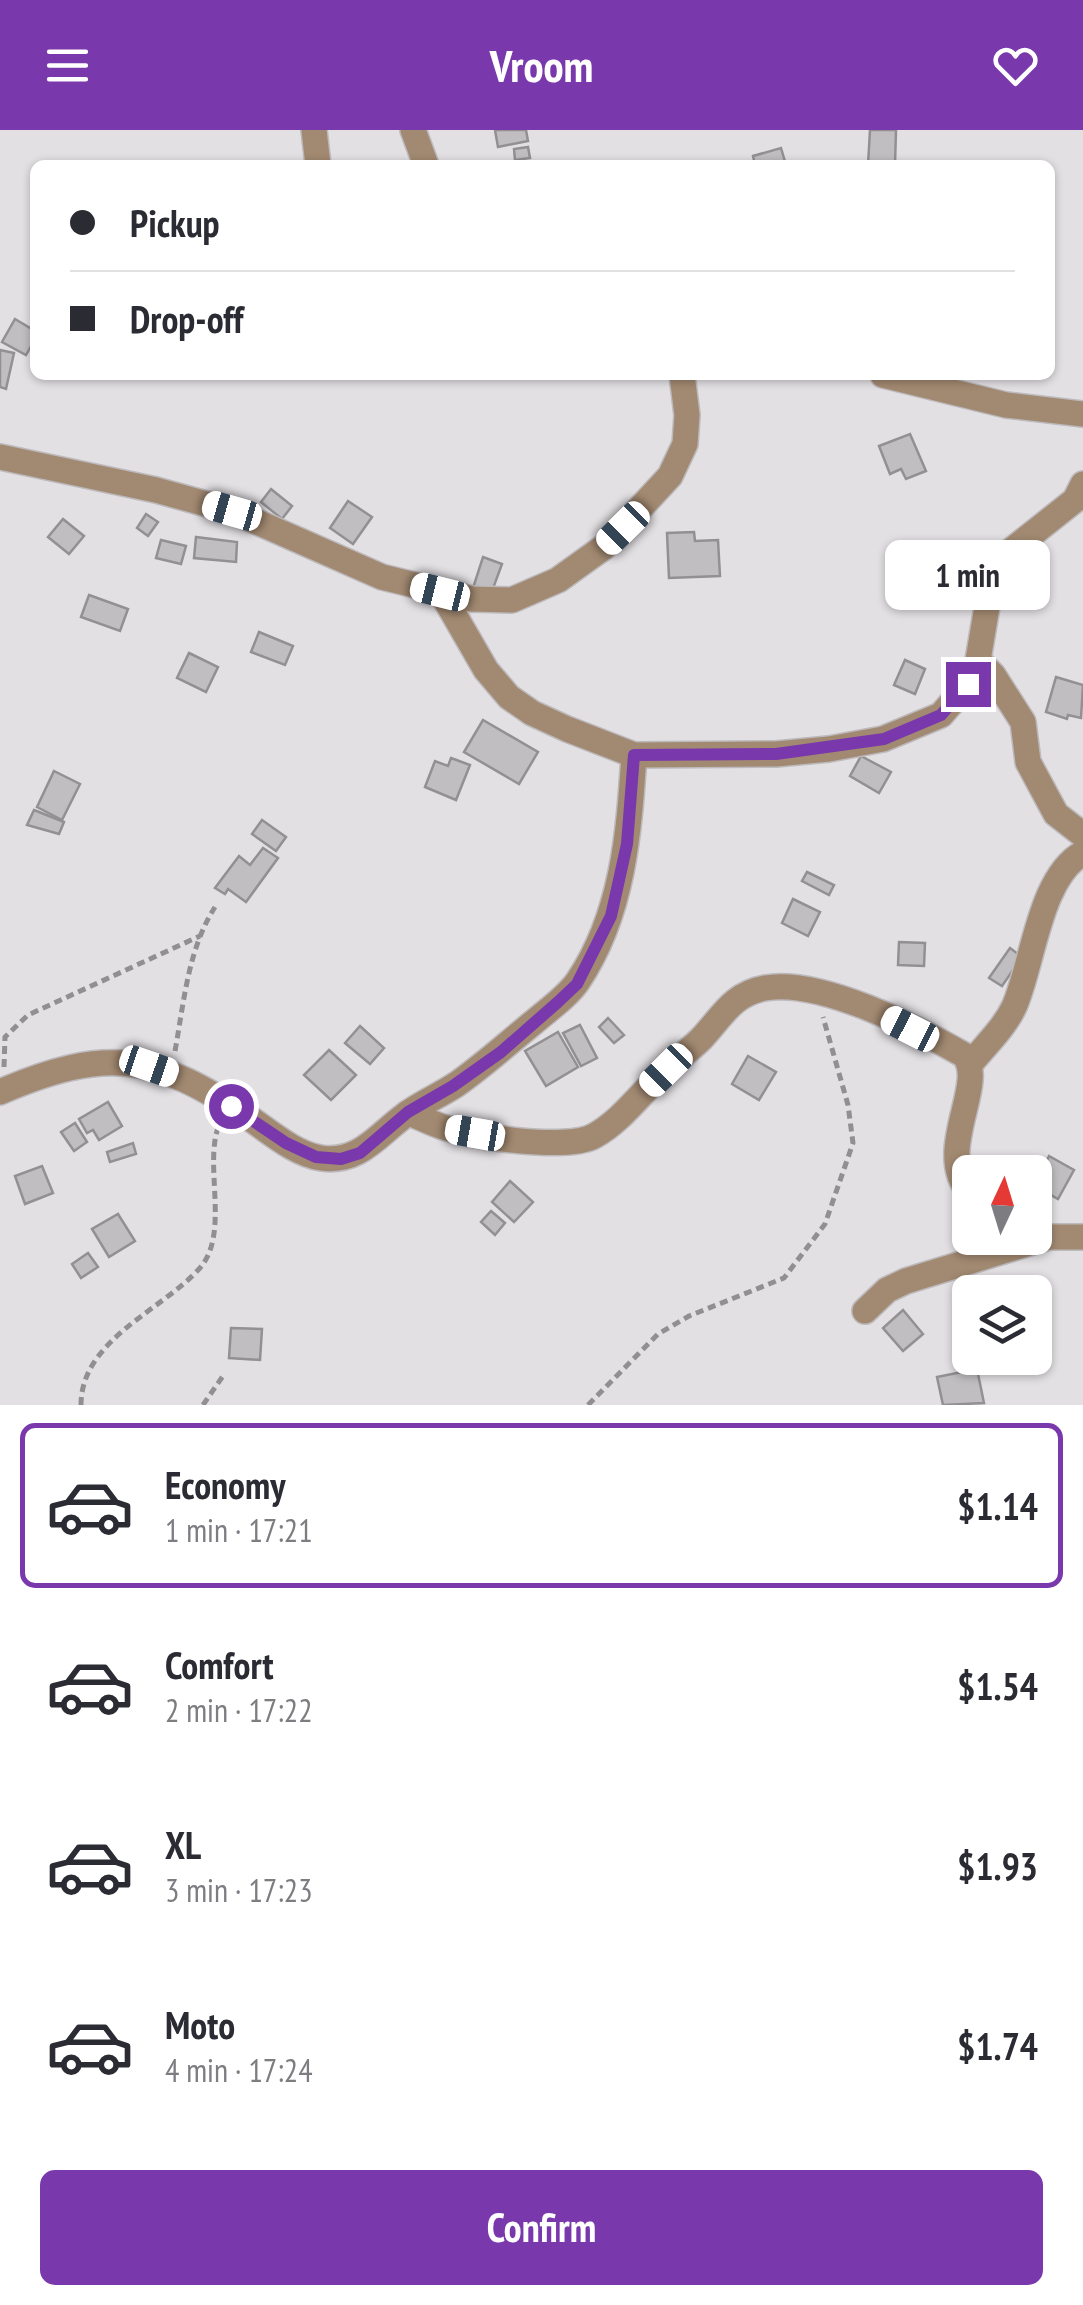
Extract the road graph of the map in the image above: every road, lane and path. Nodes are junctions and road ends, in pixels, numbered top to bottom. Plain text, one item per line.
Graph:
1 (314, 130) edge
2 (413, 130) edge
3 (317, 160) edge
4 (424, 160) edge
5 (683, 380) edge
6 (904, 380) edge
7 (1083, 414) edge
8 (0, 458) edge
9 (1083, 484) edge
10 (440, 592) junction
11 (978, 660) junction
12 (634, 755) junction
13 (1083, 836) edge
14 (1083, 853) edge
15 (216, 907) dead end
16 (200, 936) junction
17 (813, 991) junction
18 (971, 1063) junction
19 (171, 1074) junction
20 (3, 1091) edge
21 (231, 1106) junction
22 (408, 1112) junction
23 (957, 1155) edge
24 (1052, 1236) edge
25 (1083, 1237) edge
26 (985, 1255) edge
27 (865, 1311) dead end
28 (225, 1374) dead end
29 (81, 1405) edge
30 (203, 1405) edge
31 (588, 1405) edge

1 - 3 street
2 - 4 street
5 - 10 street
6 - 7 street
8 - 10 street
9 - 11 street
10 - 12 street
11 - 12 street
11 - 13 street
12 - 22 street
14 - 18 street
15 - 16 path
16 - 19 path
16 - 20 path
17 - 18 street
17 - 22 street
17 - 31 path
18 - 23 street
19 - 20 street
19 - 21 street
21 - 22 street
21 - 29 path
24 - 25 street
26 - 27 street
28 - 30 path

